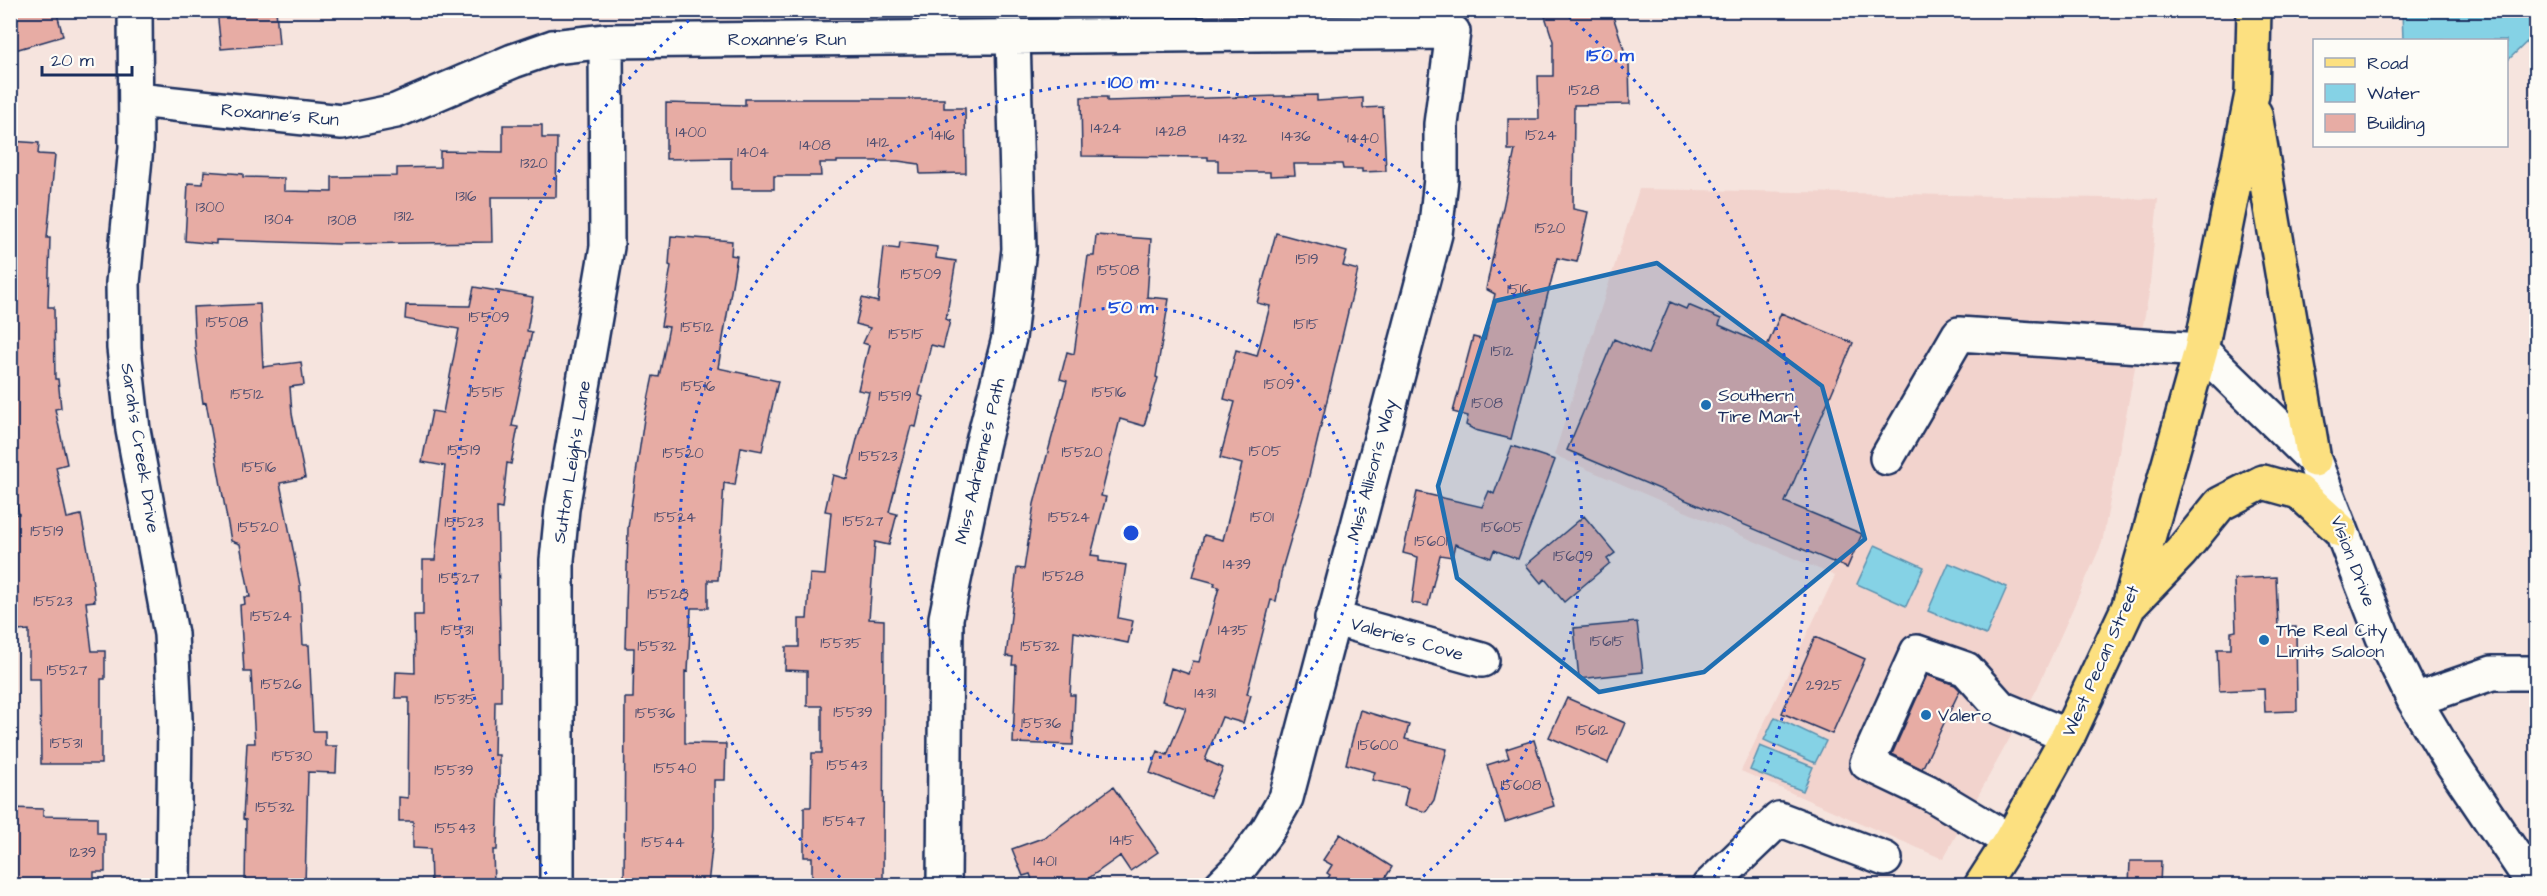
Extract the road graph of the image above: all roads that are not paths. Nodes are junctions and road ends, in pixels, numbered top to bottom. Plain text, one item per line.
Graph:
1 (135, 10) edge
2 (2254, 10) edge
3 (807, 25) edge
4 (1453, 32) joint
5 (1013, 37) junction
6 (606, 40) junction
7 (2252, 94) junction
8 (137, 100) junction
9 (2201, 350) junction
10 (1887, 459) dead end
11 (2314, 460) junction
12 (2340, 530) junction
13 (2129, 606) junction
14 (1332, 618) junction
15 (1482, 660) dead end
16 (2536, 673) edge
17 (2414, 700) junction
18 (2068, 736) junction
19 (2010, 841) junction
20 (1885, 859) dead end
21 (173, 885) edge
22 (557, 885) edge
23 (944, 885) edge
24 (1221, 885) edge
25 (1709, 885) edge
26 (1981, 885) edge
27 (2535, 885) edge

1 - 8 street, Sarah's Creek Drive
2 - 7 main road
3 - 5 street, Roxanne's Run
3 - 6 street, Roxanne's Run
4 - 5 street, Roxanne's Run
4 - 14 street, Miss Allison's Way
5 - 23 street, Miss Adrienne's Path
6 - 8 street, Roxanne's Run
6 - 22 street, Sutton Leigh's Lane
7 - 9 main road, West Pecan Street
7 - 11 main road
8 - 21 street, Sarah's Creek Drive
9 - 10 street
9 - 11 street, Vision Drive
9 - 13 main road, West Pecan Street
11 - 12 street, Vision Drive
12 - 13 main road
12 - 17 street, Vision Drive
13 - 18 main road, West Pecan Street
14 - 15 street, Valerie's Cove
14 - 24 street, Miss Allison's Way
16 - 17 street
17 - 27 street, Vision Drive
18 - 19 main road, West Pecan Street
18 - 19 street
19 - 26 main road, West Pecan Street
20 - 25 street

